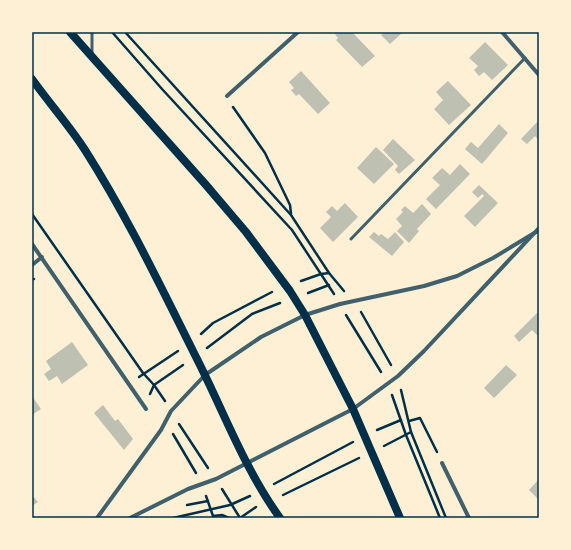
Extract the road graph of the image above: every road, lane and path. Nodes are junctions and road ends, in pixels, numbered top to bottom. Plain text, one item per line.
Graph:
1 (70, 32) edge
2 (92, 32) edge
3 (112, 32) edge
4 (125, 32) edge
5 (298, 32) edge
6 (502, 32) edge
7 (92, 56) junction
8 (525, 58) junction
9 (539, 75) edge
10 (32, 79) edge
11 (227, 96) dead end
12 (238, 116) dead end
13 (32, 214) edge
14 (291, 215) junction
15 (537, 230) edge
16 (351, 239) dead end
17 (32, 244) edge
18 (42, 257) junction
19 (32, 265) edge
20 (329, 273) junction
21 (321, 274) junction
22 (329, 285) junction
23 (287, 287) junction
24 (294, 298) junction
25 (355, 301) junction
26 (340, 304) junction
27 (305, 315) junction
28 (190, 344) junction
29 (196, 356) junction
30 (143, 373) junction
31 (205, 375) junction
32 (398, 376) junction
33 (138, 378) dead end
34 (388, 383) junction
35 (154, 385) junction
36 (146, 409) dead end
37 (353, 410) junction
38 (172, 411) junction
39 (400, 420) junction
40 (409, 421) junction
41 (411, 432) junction
42 (365, 435) junction
43 (406, 435) junction
44 (372, 452) junction
45 (442, 463) joint
46 (246, 464) junction
47 (216, 479) junction
48 (261, 492) junction
49 (268, 502) junction
50 (230, 505) junction
51 (97, 518) edge
52 (130, 518) edge
53 (173, 518) edge
54 (240, 518) edge
55 (280, 518) edge
56 (400, 518) edge
57 (440, 518) edge
58 (446, 518) edge
59 (469, 518) edge

1 - 7 main road
2 - 7 lane
3 - 21 path
4 - 14 path
5 - 11 street
6 - 8 street
7 - 23 main road
8 - 9 street
8 - 16 lane
10 - 28 main road
12 - 14 path
13 - 30 path
14 - 20 path
15 - 25 street
15 - 32 street
17 - 18 street
18 - 19 street
18 - 36 street
20 - 21 path
20 - 25 path
21 - 22 path
21 - 23 path
22 - 24 path
22 - 26 path
23 - 24 main road
23 - 28 path
24 - 27 main road
24 - 29 path
25 - 26 street
25 - 32 path
26 - 27 street
26 - 34 path
27 - 31 street
27 - 37 main road
28 - 29 main road
28 - 30 path
29 - 31 main road
29 - 35 path
30 - 33 path
30 - 35 path
31 - 38 street
31 - 46 main road
32 - 34 street
32 - 40 path
34 - 37 street
34 - 39 path
35 - 38 path
37 - 42 main road
37 - 46 street
38 - 47 path
38 - 51 street
39 - 42 path
39 - 43 path
40 - 41 path
40 - 45 path
41 - 43 path
41 - 58 path
42 - 44 main road
42 - 48 path
43 - 44 path
43 - 57 path
44 - 49 path
44 - 56 main road
45 - 59 street
46 - 47 street
46 - 48 main road
47 - 50 path
47 - 52 street
48 - 49 main road
48 - 50 path
49 - 54 path
49 - 55 main road
50 - 53 path
50 - 54 path

